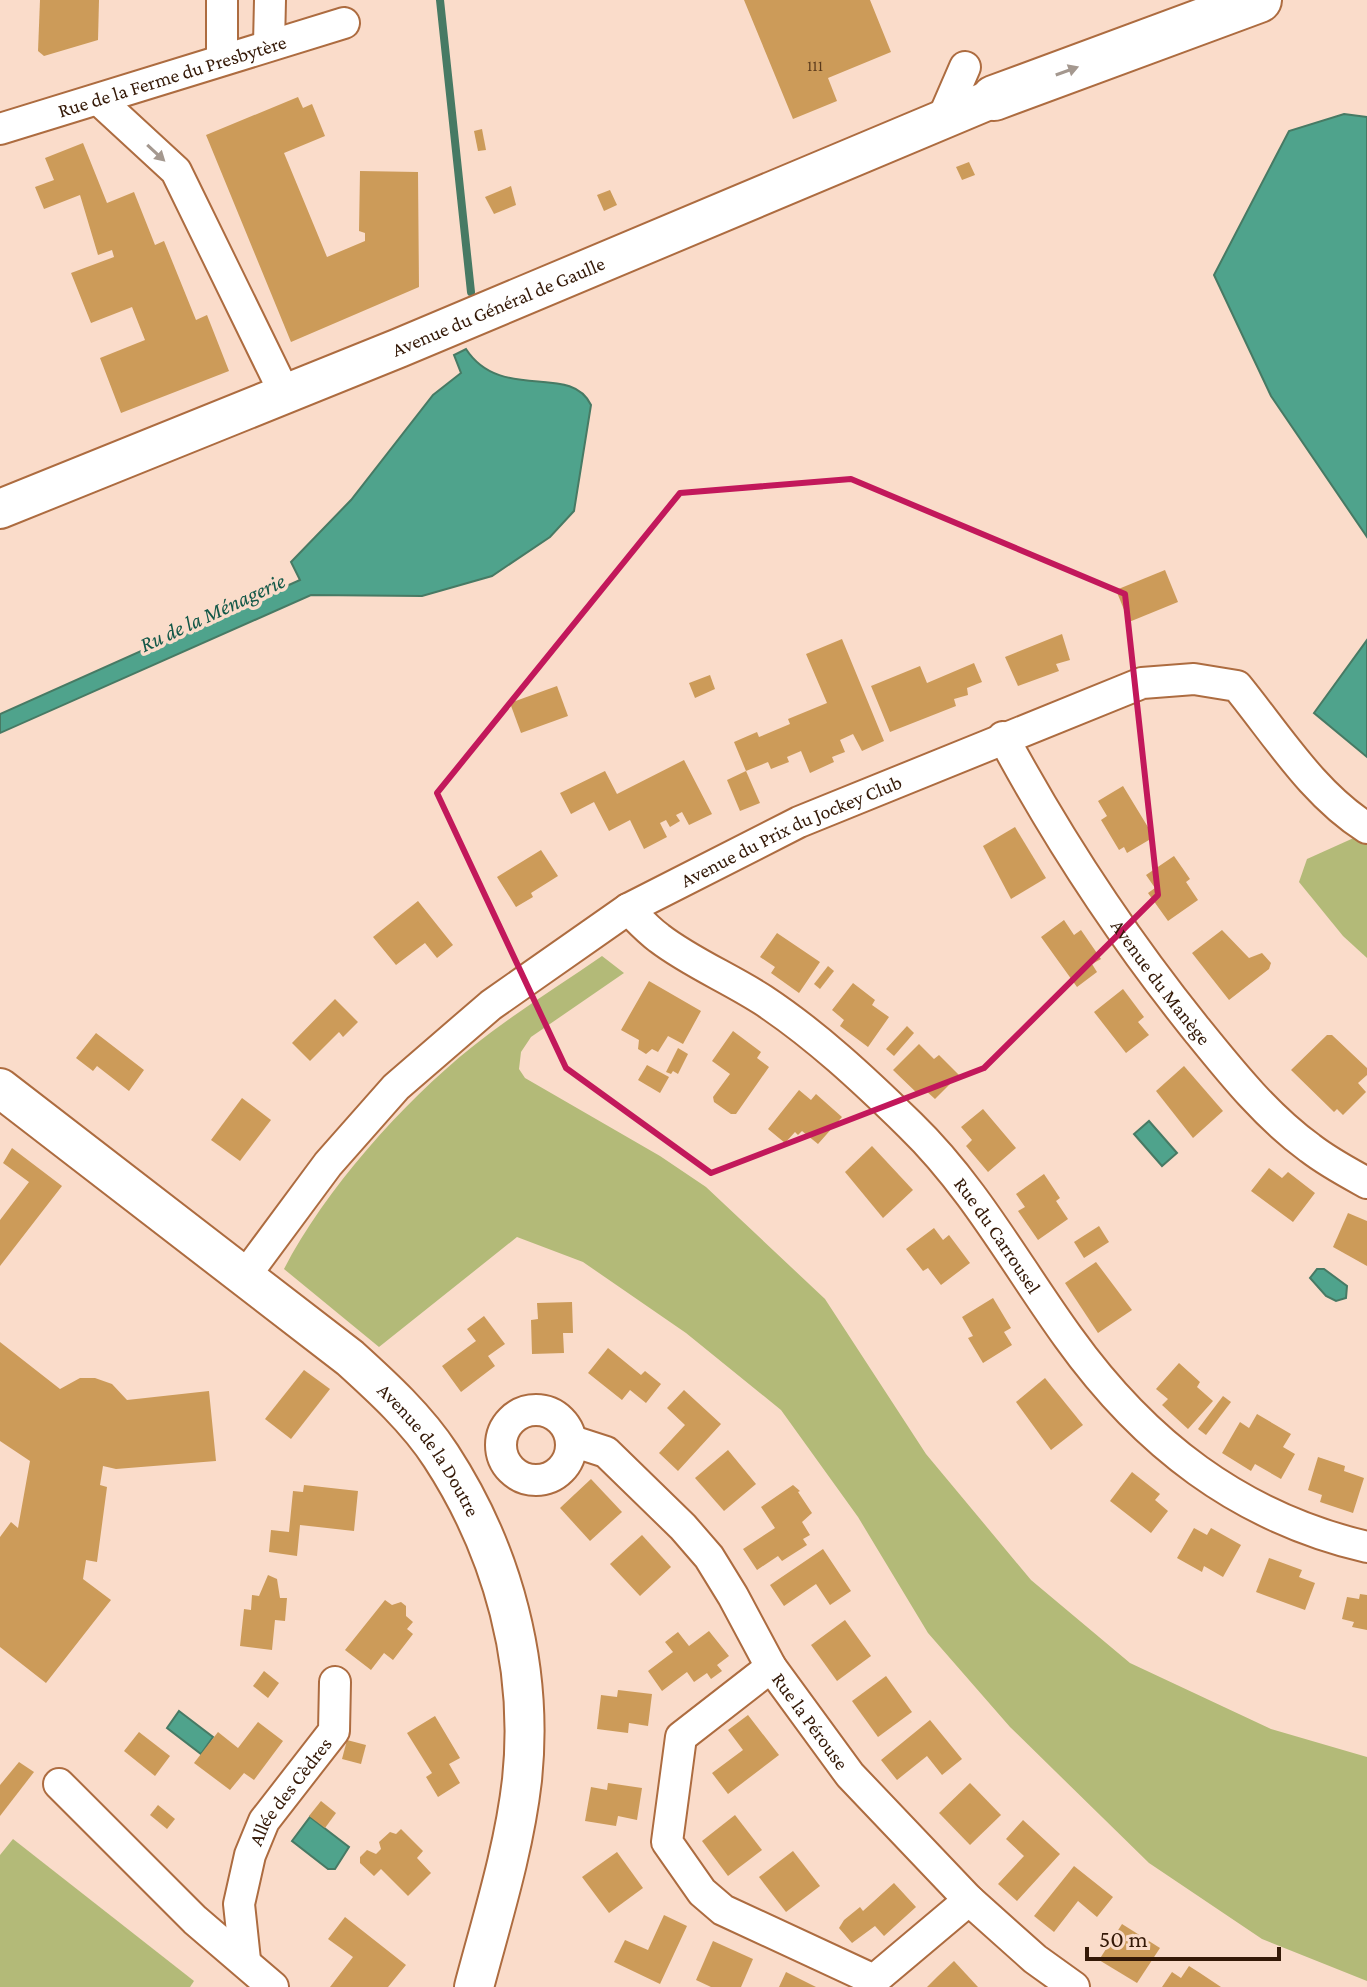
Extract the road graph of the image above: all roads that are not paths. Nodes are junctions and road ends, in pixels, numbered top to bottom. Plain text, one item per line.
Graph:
1 (222, 0) edge
2 (270, 0) edge
3 (1259, 0) edge
4 (344, 23) dead end
5 (269, 44) junction
6 (222, 58) junction
7 (965, 67) dead end
8 (994, 98) joint
9 (99, 100) junction
10 (942, 120) junction
11 (0, 129) edge
12 (285, 394) junction
13 (0, 509) edge
14 (1003, 737) junction
15 (1367, 828) edge
16 (628, 909) junction
17 (0, 1088) edge
18 (1367, 1183) edge
19 (245, 1276) junction
20 (572, 1441) dead end
21 (1367, 1547) edge
22 (771, 1667) junction
23 (335, 1682) dead end
24 (59, 1784) dead end
25 (969, 1900) junction
26 (239, 1904) junction
27 (195, 1920) junction
28 (245, 1960) junction
29 (273, 1987) edge
30 (474, 1987) edge
31 (1074, 1987) edge

1 - 6 street
2 - 5 street
8 -> 3 highway
4 - 5 street, Rue de la Ferme du Presbytère
5 - 6 street, Rue de la Ferme du Presbytère
6 - 9 street, Rue de la Ferme du Presbytère
7 - 10 street
8 - 10 main road, Avenue du Général de Gaulle
9 - 11 street, Rue de la Ferme du Presbytère
9 -> 12 street
10 - 12 main road, Avenue du Général de Gaulle
12 - 13 main road, Avenue du Général de Gaulle
14 - 15 street, Avenue du Prix du Jockey Club
14 - 16 street, Avenue du Prix du Jockey Club
14 - 18 street, Avenue du Manège
16 - 19 street, Avenue du Prix du Jockey Club
16 - 21 street, Rue du Carrousel
17 - 19 main road, Avenue de la Doutre
19 - 30 main road, Avenue de la Doutre
20 - 22 street, Rue la Pérouse
22 - 25 street, Rue la Pérouse
22 - 25 street
23 - 26 street, Allée des Cèdres
24 - 27 street
25 - 31 street, Rue la Pérouse
26 - 27 street
26 - 28 street, Allée des Cèdres
27 - 28 street
28 - 29 street

